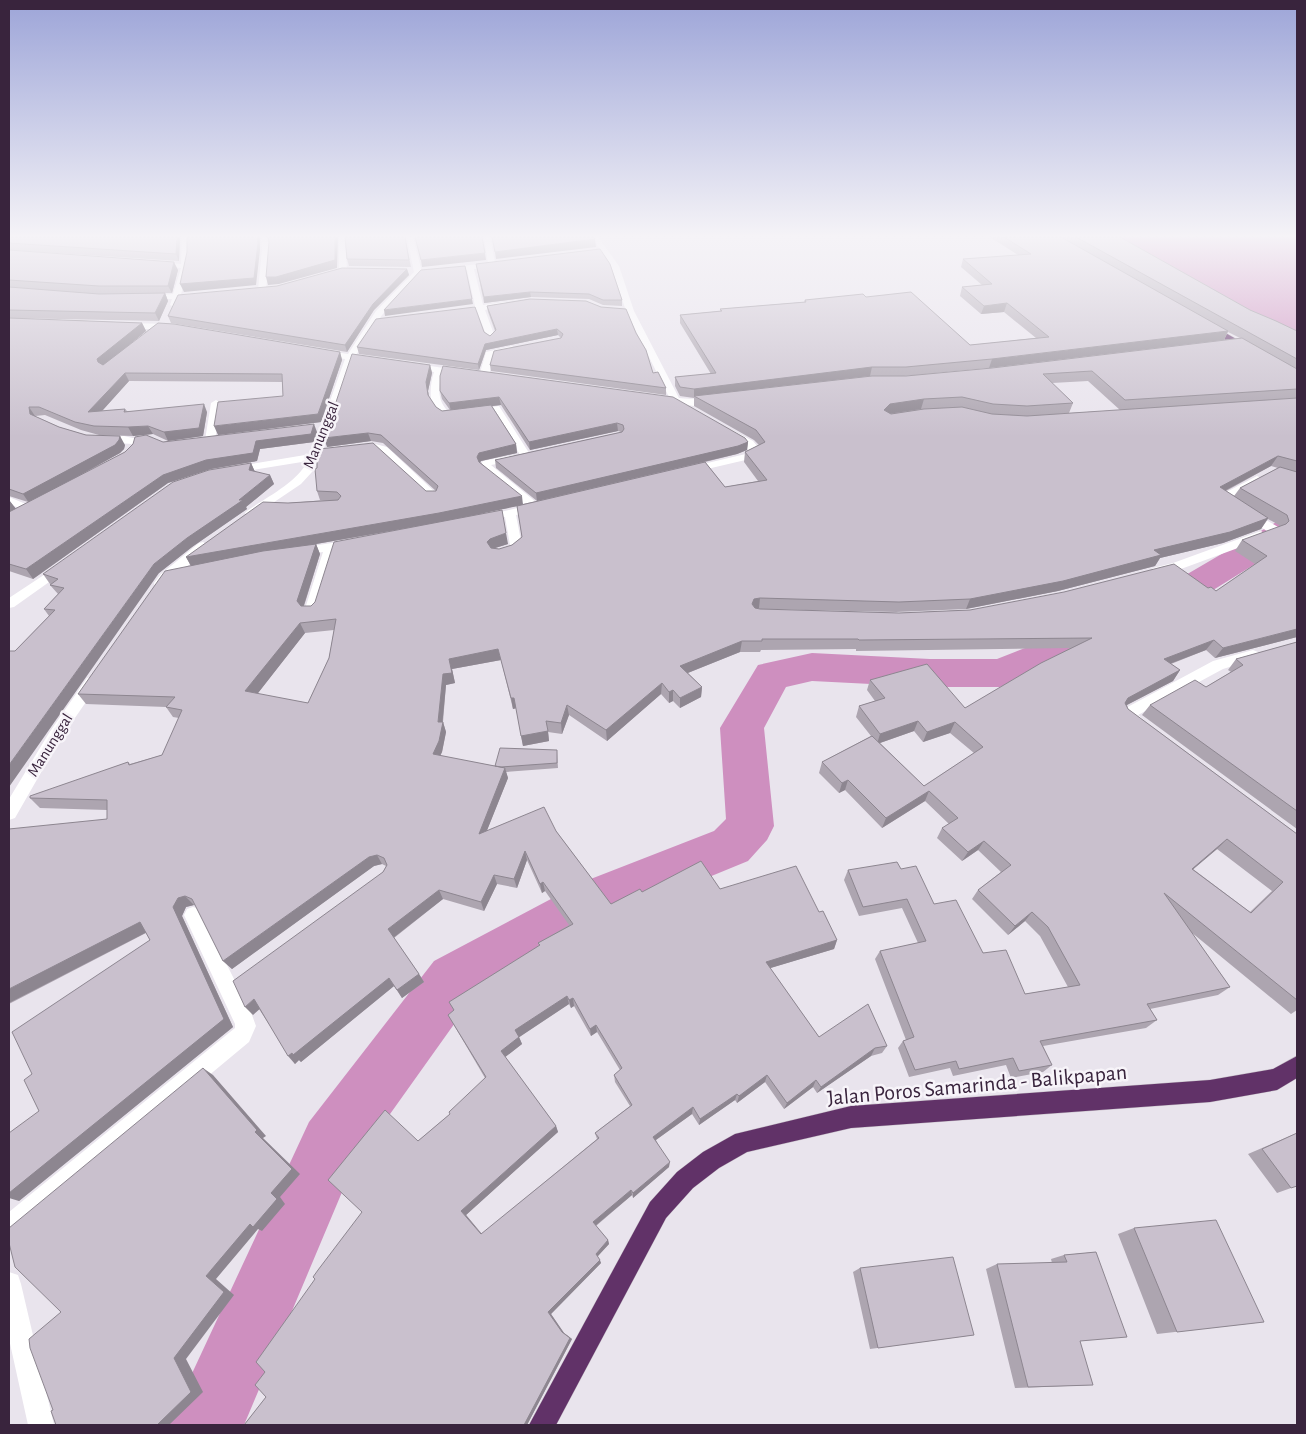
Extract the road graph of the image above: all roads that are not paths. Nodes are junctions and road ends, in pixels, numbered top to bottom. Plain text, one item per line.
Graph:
1 (173, 304) edge
2 (389, 304) edge
3 (479, 304) edge
4 (506, 304) edge
5 (623, 304) edge
6 (480, 308) junction
7 (460, 310) edge
8 (383, 320) edge
9 (1196, 320) edge
10 (165, 321) junction
11 (374, 321) junction
12 (116, 326) edge
13 (183, 328) edge
14 (146, 337) edge
15 (491, 337) edge
16 (1236, 343) junction
17 (1216, 345) edge
18 (521, 347) edge
19 (316, 352) edge
20 (1259, 355) edge
21 (350, 357) junction
22 (385, 362) edge
23 (403, 365) edge
24 (439, 370) junction
25 (654, 398) edge
26 (719, 400) edge
27 (675, 401) junction
28 (216, 403) edge
29 (696, 413) edge
30 (718, 426) edge
31 (91, 438) edge
32 (211, 440) edge
33 (135, 444) edge
34 (344, 449) edge
35 (320, 454) junction
36 (1272, 471) edge
37 (221, 472) edge
38 (677, 474) edge
39 (433, 496) edge
40 (9, 500) edge
41 (263, 505) junction
42 (282, 506) edge
43 (510, 513) junction
44 (16, 516) edge
45 (241, 520) edge
46 (471, 521) edge
47 (212, 541) edge
48 (360, 542) edge
49 (331, 547) junction
50 (287, 553) edge
51 (497, 554) edge
52 (68, 562) edge
53 (190, 572) edge
54 (1140, 576) edge
55 (164, 577) junction
56 (153, 594) edge
57 (9, 604) edge
58 (310, 612) edge
59 (1271, 650) edge
60 (98, 673) edge
61 (1151, 731) edge
62 (9, 813) edge
63 (193, 915) edge
64 (1297, 1066) edge
65 (9, 1227) edge
66 (9, 1284) edge
67 (41, 1425) edge
68 (542, 1425) edge

1 - 10 street
2 - 11 street, Manunggal
3 - 6 street
4 - 6 street
5 - 27 street
6 - 7 street
6 - 15 street
8 - 11 street
9 - 16 highway
10 - 12 street
10 - 13 street
10 - 14 street
11 - 21 street, Manunggal
16 - 17 street
16 - 20 highway
18 - 24 street
19 - 21 street
21 - 22 street
21 - 35 street, Manunggal
23 - 24 street
24 - 43 street
25 - 27 street
26 - 27 street
27 - 29 street
28 - 32 street
30 - 38 street
31 - 33 street
34 - 39 street
35 - 37 street
35 - 41 street, Manunggal
36 - 54 street
40 - 44 street
41 - 42 street
41 - 45 street, Manunggal
43 - 46 street
43 - 51 street
47 - 55 street
48 - 49 street
49 - 50 street
49 - 58 street
52 - 57 street
53 - 55 street
55 - 56 street
59 - 61 street
60 - 62 street, Manunggal
63 - 65 street
64 - 68 highway, Jalan Poros Samarinda - Balikpapan
66 - 67 street

